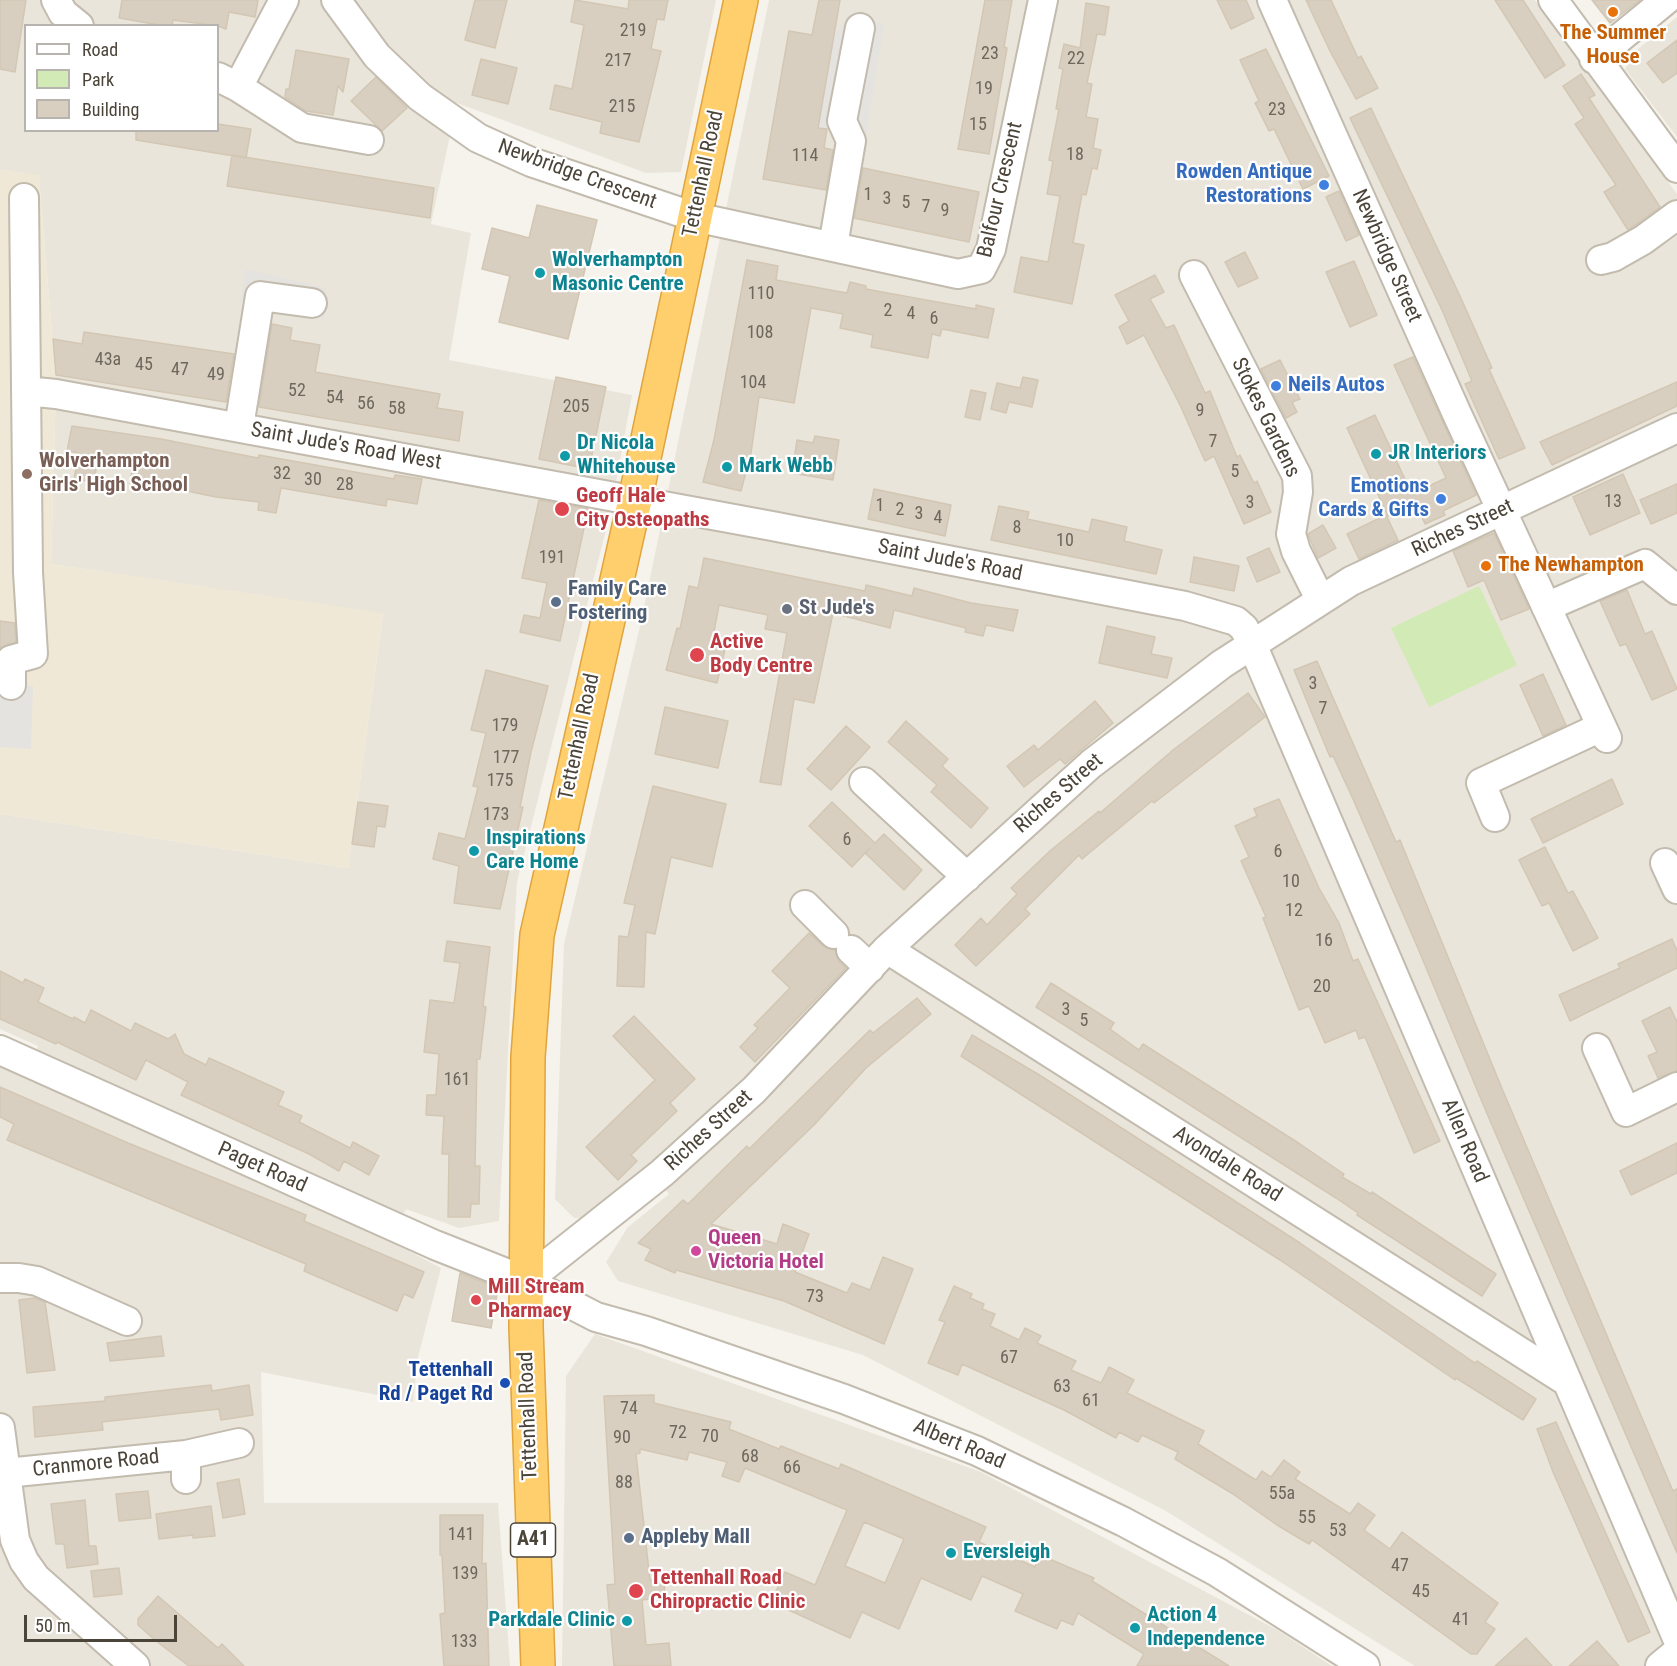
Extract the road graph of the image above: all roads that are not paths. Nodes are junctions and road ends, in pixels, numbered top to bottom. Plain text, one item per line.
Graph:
1 (56, 0) edge
2 (284, 0) edge
3 (336, 0) edge
4 (741, 0) edge
5 (1043, 0) edge
6 (1272, 0) edge
7 (1553, 0) edge
8 (1666, 0) edge
9 (77, 24) edge
10 (860, 28) dead end
11 (1594, 59) junction
12 (228, 82) edge
13 (369, 140) dead end
14 (1677, 168) edge
15 (24, 198) dead end
16 (1677, 215) edge
17 (695, 217) junction
18 (833, 246) junction
19 (1601, 260) dead end
20 (1194, 275) dead end
21 (312, 303) dead end
22 (26, 391) junction
23 (239, 427) junction
24 (1677, 428) edge
25 (635, 500) junction
26 (1502, 511) junction
27 (1677, 590) edge
28 (1320, 599) junction
29 (1546, 607) junction
30 (1252, 644) junction
31 (11, 685) dead end
32 (864, 782) dead end
33 (1495, 817) dead end
34 (1665, 863) dead end
35 (967, 877) junction
36 (1677, 889) edge
37 (805, 904) dead end
38 (861, 950) junction
39 (1597, 1048) dead end
40 (0, 1050) edge
41 (1677, 1087) edge
42 (0, 1278) edge
43 (526, 1281) junction
44 (127, 1322) dead end
45 (1566, 1381) junction
46 (0, 1428) edge
47 (239, 1443) dead end
48 (6, 1473) junction
49 (1677, 1638) edge
50 (1677, 1652) edge
51 (135, 1666) edge
52 (537, 1666) edge
53 (1365, 1666) edge
54 (1660, 1666) edge

1 - 9 street
2 - 12 street
3 - 17 street, Newbridge Crescent
4 - 17 highway, Tettenhall Road / A41
5 - 18 street, Balfour Crescent
6 - 26 street, Newbridge Street
7 - 11 street
8 - 11 street
10 - 18 street
11 - 14 street
12 - 13 street
15 - 22 street
16 - 19 street
17 - 18 street, Balfour Crescent
17 - 25 highway, Tettenhall Road / A41
20 - 28 street, Stokes Gardens
21 - 23 street
22 - 23 street, Saint Jude's Road West
22 - 31 street
23 - 25 street, Saint Jude's Road West
24 - 26 street, Riches Street
25 - 30 street, Saint Jude's Road
25 - 43 highway, Tettenhall Road / A41
26 - 28 street, Riches Street
26 - 29 street, Newbridge Street
27 - 29 street
28 - 30 street, Riches Street
29 - 33 street, Newbridge Street
30 - 35 street, Riches Street
30 - 45 street, Allen Road
32 - 35 street
34 - 36 street
35 - 38 street, Riches Street
37 - 38 street, Avondale Road
38 - 43 street, Riches Street
38 - 45 street, Avondale Road
39 - 41 street
40 - 43 street, Paget Road
42 - 44 street
43 - 52 highway, Tettenhall Road / A41
43 - 53 street, Albert Road
45 - 49 street, Allen Road
46 - 48 street, Cranmore Road
47 - 48 street, Cranmore Road
48 - 51 street, Cranmore Road
50 - 54 street

